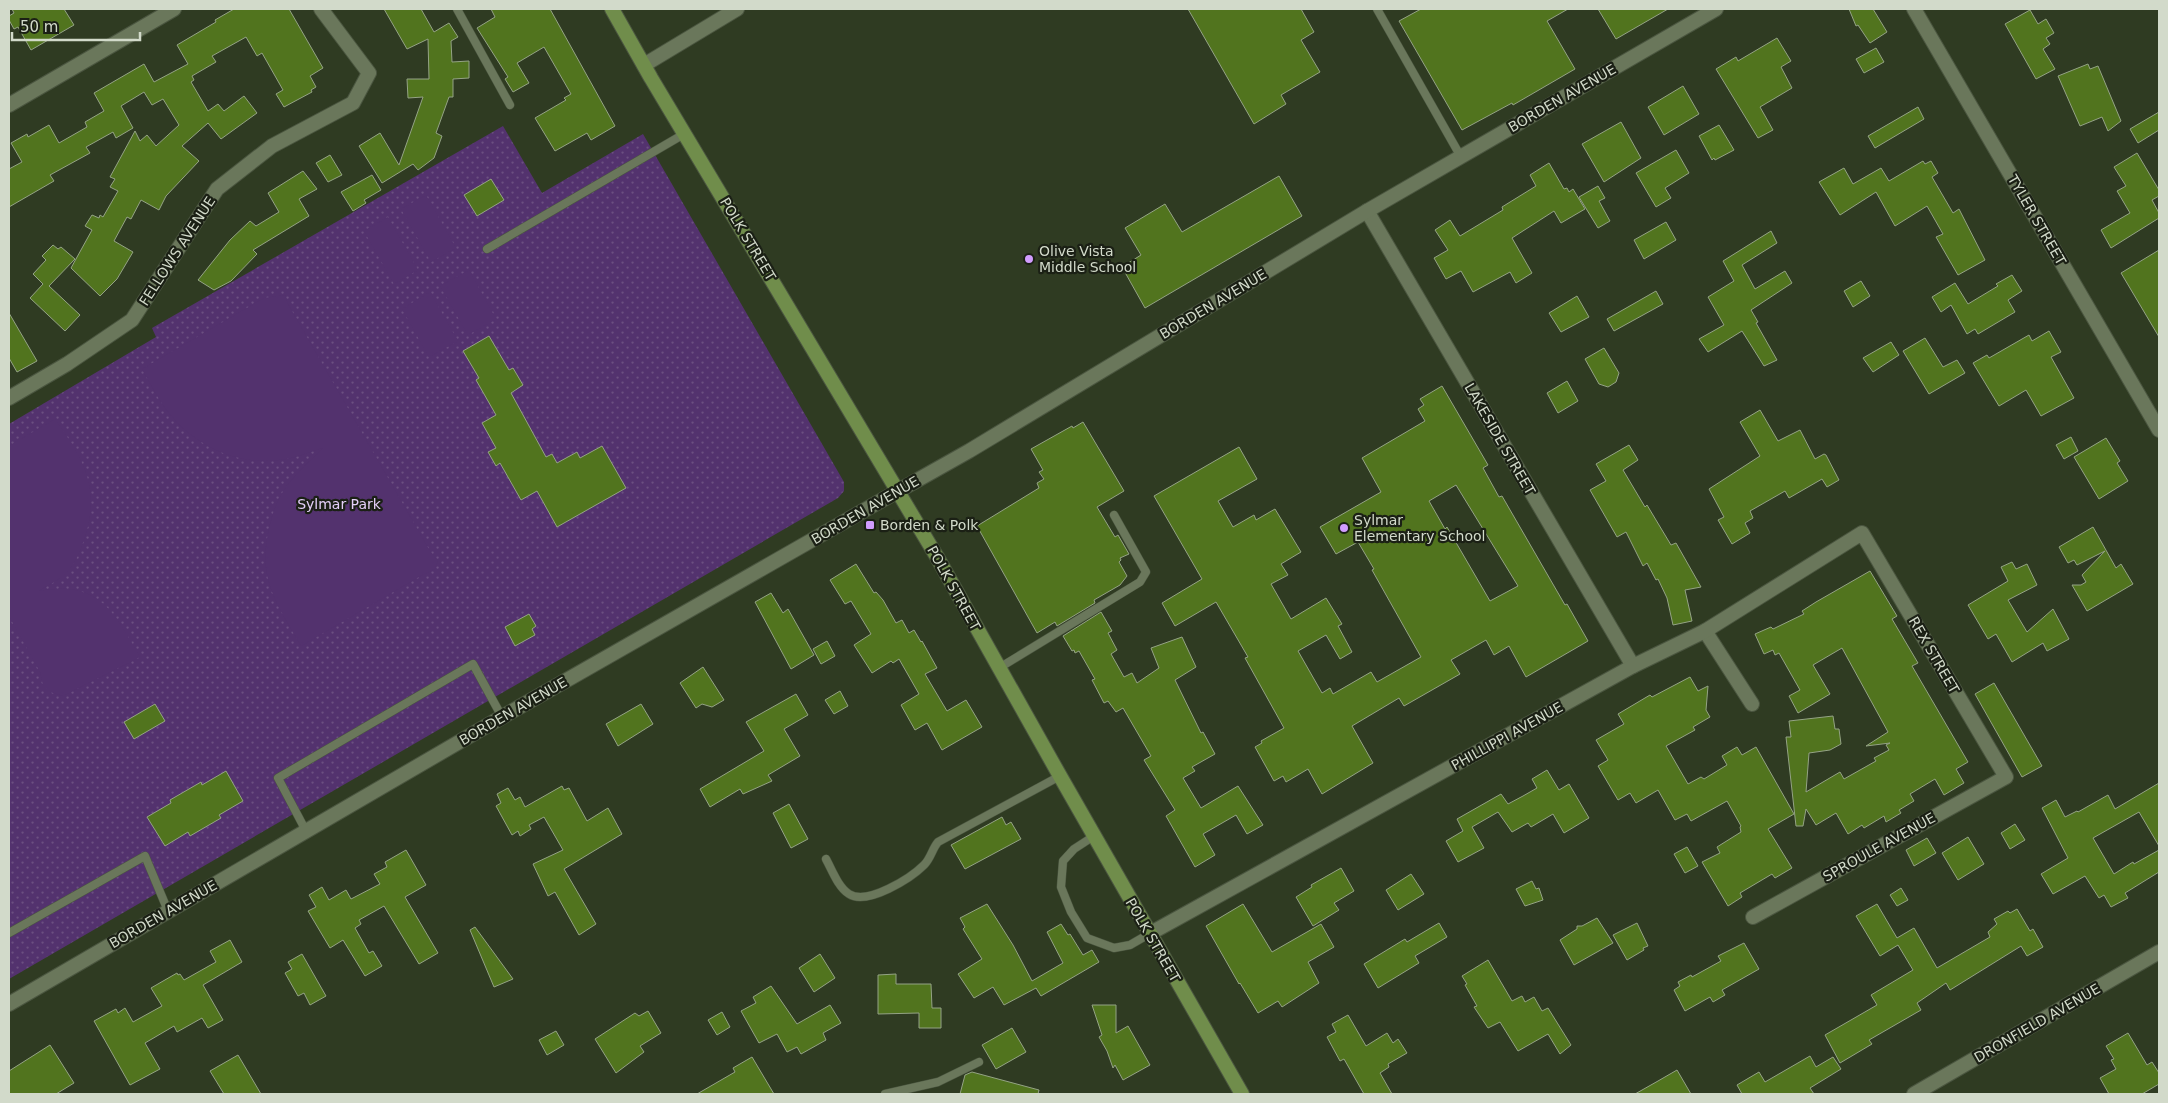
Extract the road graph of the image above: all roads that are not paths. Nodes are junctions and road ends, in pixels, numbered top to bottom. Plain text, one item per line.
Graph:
1 (174, 9) edge
2 (321, 9) edge
3 (457, 9) edge
4 (612, 9) edge
5 (737, 9) edge
6 (1377, 9) edge
7 (1716, 9) edge
8 (1914, 9) edge
9 (644, 65) junction
10 (510, 105) dead end
11 (9, 106) edge
12 (684, 134) junction
13 (1461, 157) junction
14 (1367, 211) junction
15 (486, 249) dead end
16 (9, 398) edge
17 (2159, 430) edge
18 (898, 491) junction
19 (1114, 514) dead end
20 (1862, 533) joint
21 (1705, 631) junction
22 (1634, 666) junction
23 (999, 668) junction
24 (1752, 704) dead end
25 (502, 717) junction
26 (1060, 776) junction
27 (2006, 777) joint
28 (306, 831) junction
29 (1094, 836) junction
30 (826, 859) dead end
31 (168, 911) junction
32 (1753, 916) dead end
33 (9, 933) edge
34 (1149, 934) junction
35 (2159, 952) edge
36 (9, 1004) edge
37 (979, 1062) dead end
38 (885, 1094) edge
39 (1242, 1094) edge
40 (1914, 1094) edge

1 - 11 street
2 - 16 street, FELLOWS AVENUE
3 - 10 lane
4 - 9 main road, POLK STREET
5 - 9 street
6 - 13 lane
7 - 13 street, BORDEN AVENUE
8 - 17 street, TYLER STREET
9 - 12 main road, POLK STREET
12 - 15 lane
12 - 18 main road, POLK STREET
13 - 14 street, BORDEN AVENUE
14 - 18 street, BORDEN AVENUE
14 - 22 street, LAKESIDE STREET
18 - 23 main road, POLK STREET
18 - 25 street, BORDEN AVENUE
19 - 23 lane
20 - 21 street, PHILLIPPI AVENUE
20 - 27 street, REX STREET
21 - 22 street, PHILLIPPI AVENUE
21 - 24 street
22 - 34 street, PHILLIPPI AVENUE
23 - 26 main road, POLK STREET
25 - 28 street, BORDEN AVENUE
25 - 28 lane
26 - 29 main road, POLK STREET
26 - 30 lane
27 - 32 street, SPROULE AVENUE
28 - 31 street, BORDEN AVENUE
29 - 34 main road, POLK STREET
29 - 34 lane
31 - 33 lane
31 - 36 street, BORDEN AVENUE
34 - 39 main road, POLK STREET
35 - 40 street, DRONFIELD AVENUE
37 - 38 lane

